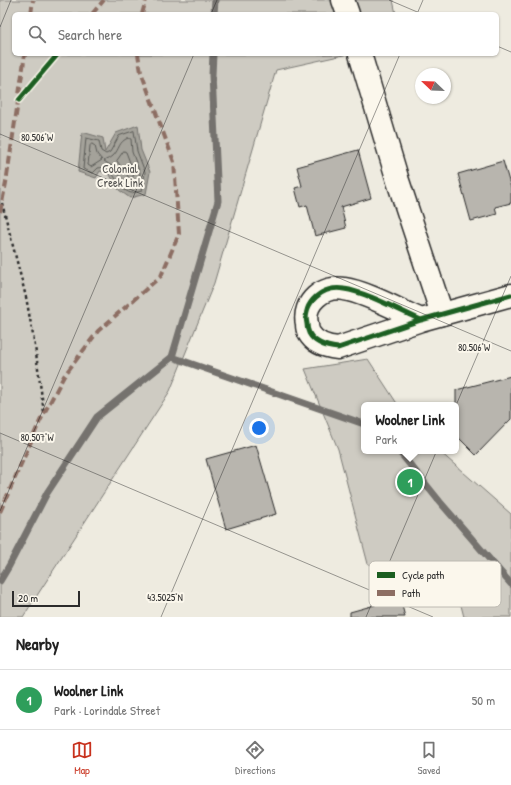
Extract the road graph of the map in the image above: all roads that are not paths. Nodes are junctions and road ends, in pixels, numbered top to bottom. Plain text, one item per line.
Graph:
1 (344, 0) edge
2 (347, 12) edge
3 (361, 56) edge
4 (511, 295) edge
5 (442, 314) junction
6 (421, 320) dead end

1 - 2 street
3 - 5 street
4 - 5 street
5 - 6 street

